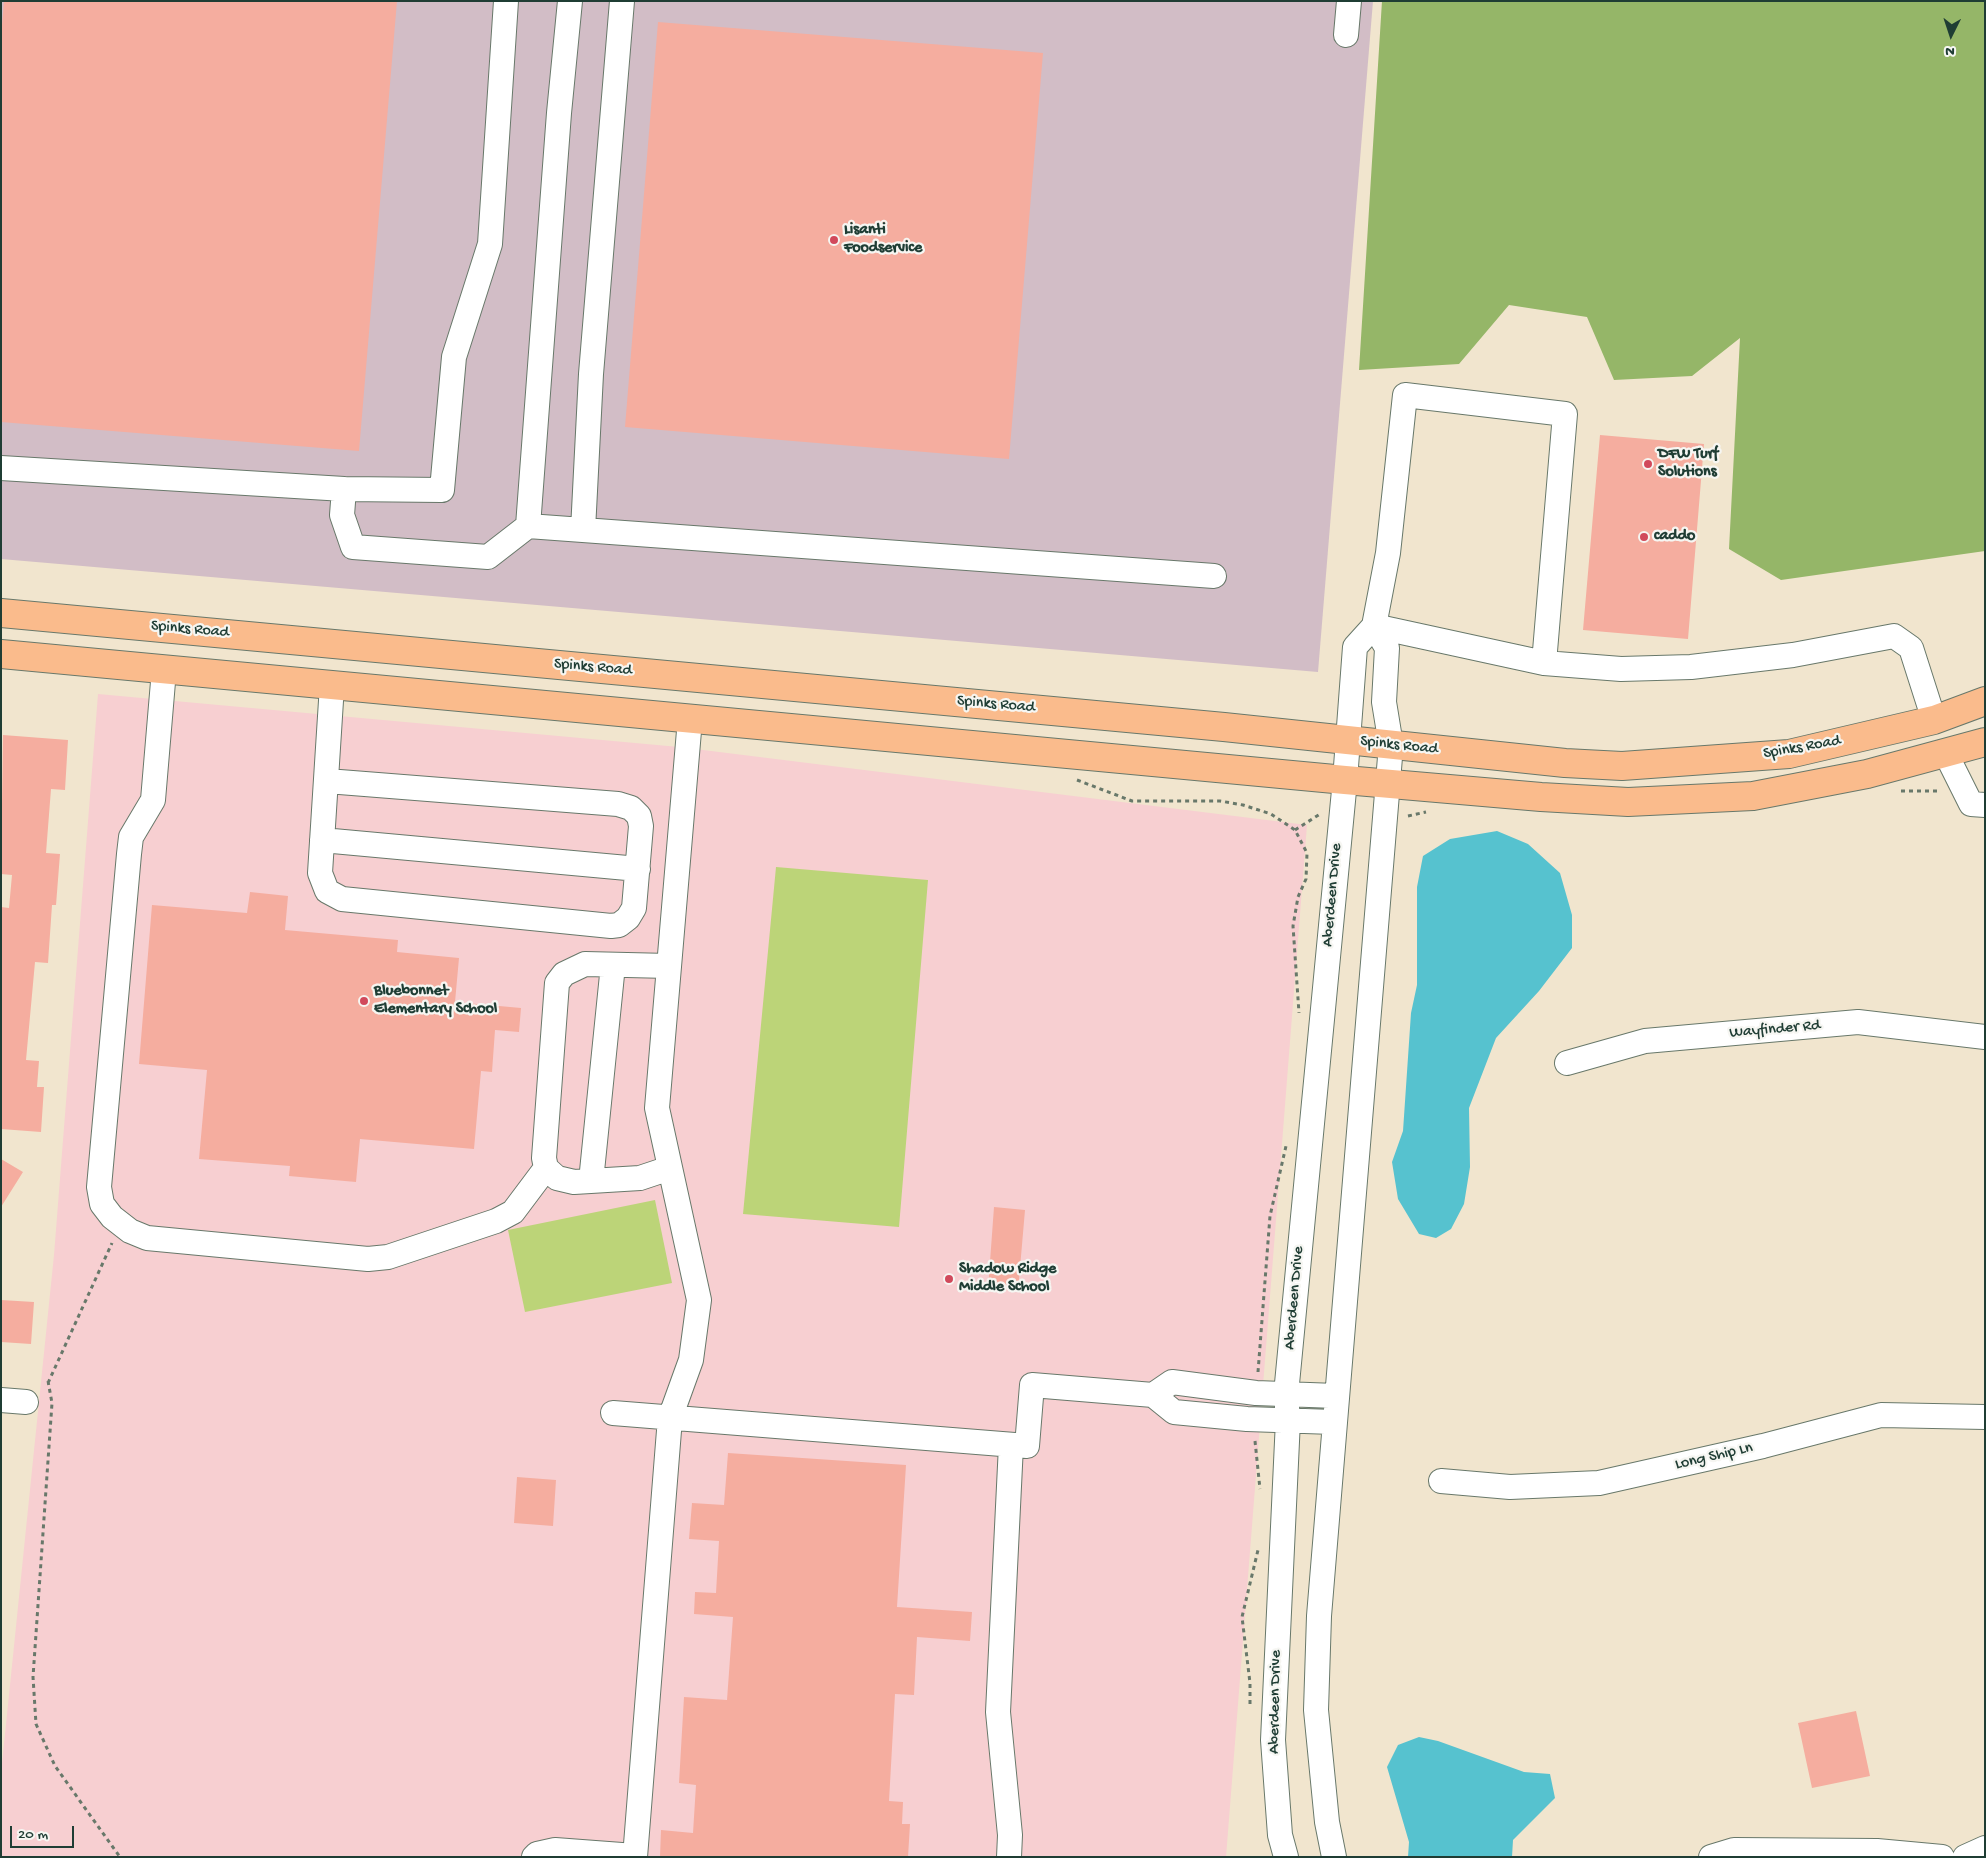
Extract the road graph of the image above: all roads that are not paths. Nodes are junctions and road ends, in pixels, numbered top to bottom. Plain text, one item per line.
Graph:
1 (506, 1) edge
2 (570, 1) edge
3 (622, 1) edge
4 (1349, 1) edge
5 (1346, 35) dead end
6 (1, 468) edge
7 (344, 489) junction
8 (528, 526) junction
9 (583, 530) junction
10 (1214, 576) dead end
11 (1, 612) edge
12 (1374, 626) junction
13 (335, 644) junction
14 (1, 654) edge
15 (1544, 663) junction
16 (164, 670) junction
17 (695, 677) junction
18 (332, 685) junction
19 (1985, 701) edge
20 (690, 719) junction
21 (1934, 720) junction
22 (1348, 740) junction
23 (1985, 742) edge
24 (1391, 745) junction
25 (1946, 754) junction
26 (1345, 780) junction
27 (327, 781) junction
28 (1387, 784) junction
29 (1985, 805) edge
30 (322, 840) junction
31 (638, 869) junction
32 (613, 964) junction
33 (669, 966) junction
34 (1985, 1037) edge
35 (1567, 1063) dead end
36 (546, 1168) junction
37 (670, 1168) junction
38 (591, 1181) junction
39 (1286, 1394) junction
40 (1153, 1395) junction
41 (1336, 1396) junction
42 (1, 1400) edge
43 (26, 1402) road end
44 (613, 1413) dead end
45 (1985, 1417) edge
46 (670, 1418) junction
47 (1288, 1420) junction
48 (1333, 1422) junction
49 (1012, 1445) junction
50 (1441, 1481) dead end
51 (1985, 1848) edge
52 (1822, 1854) edge
53 (635, 1856) edge
54 (534, 1857) edge
55 (1009, 1857) edge
56 (1286, 1857) edge
57 (1334, 1857) edge
58 (1711, 1857) edge
59 (1942, 1857) edge
60 (1964, 1857) edge

1 - 7 street
2 - 8 street
3 - 9 street
4 - 5 street
6 - 7 street
7 - 8 street
8 - 9 street
9 - 10 street
11 - 13 main road, Spinks Road
12 - 15 street
12 - 15 street
12 - 22 street, Aberdeen Drive
12 - 24 street
13 - 17 main road, Spinks Road
13 - 18 main road
14 - 16 main road
15 - 21 street
16 - 18 main road
16 - 36 street
17 - 20 main road
17 - 22 main road, Spinks Road
18 - 20 main road
18 - 27 street
19 - 21 main road, Spinks Road
20 - 26 main road
20 - 33 street
21 - 24 main road, Spinks Road
21 - 25 main road
22 - 24 main road, Spinks Road
22 - 26 street, Aberdeen Drive
23 - 25 main road
24 - 28 street
25 - 28 main road
25 - 29 street
26 - 28 main road
26 - 39 street, Aberdeen Drive
27 - 30 street
27 - 31 street
28 - 41 street
30 - 31 street
30 - 31 street
32 - 33 street
32 - 36 street
32 - 38 street
33 - 37 street
34 - 35 street, Wayfinder Rd
36 - 38 street
37 - 38 street
37 - 46 street
39 - 40 street
39 - 41 street
39 - 47 street, Aberdeen Drive
40 - 47 street
40 - 49 street
41 - 48 street
42 - 43 street
44 - 46 street
45 - 50 street, Long Ship Ln
46 - 49 street
46 - 53 street
47 - 48 street
47 - 56 street, Aberdeen Drive
48 - 57 street
49 - 55 street
51 - 60 street
52 - 58 street
52 - 59 street
53 - 54 street

